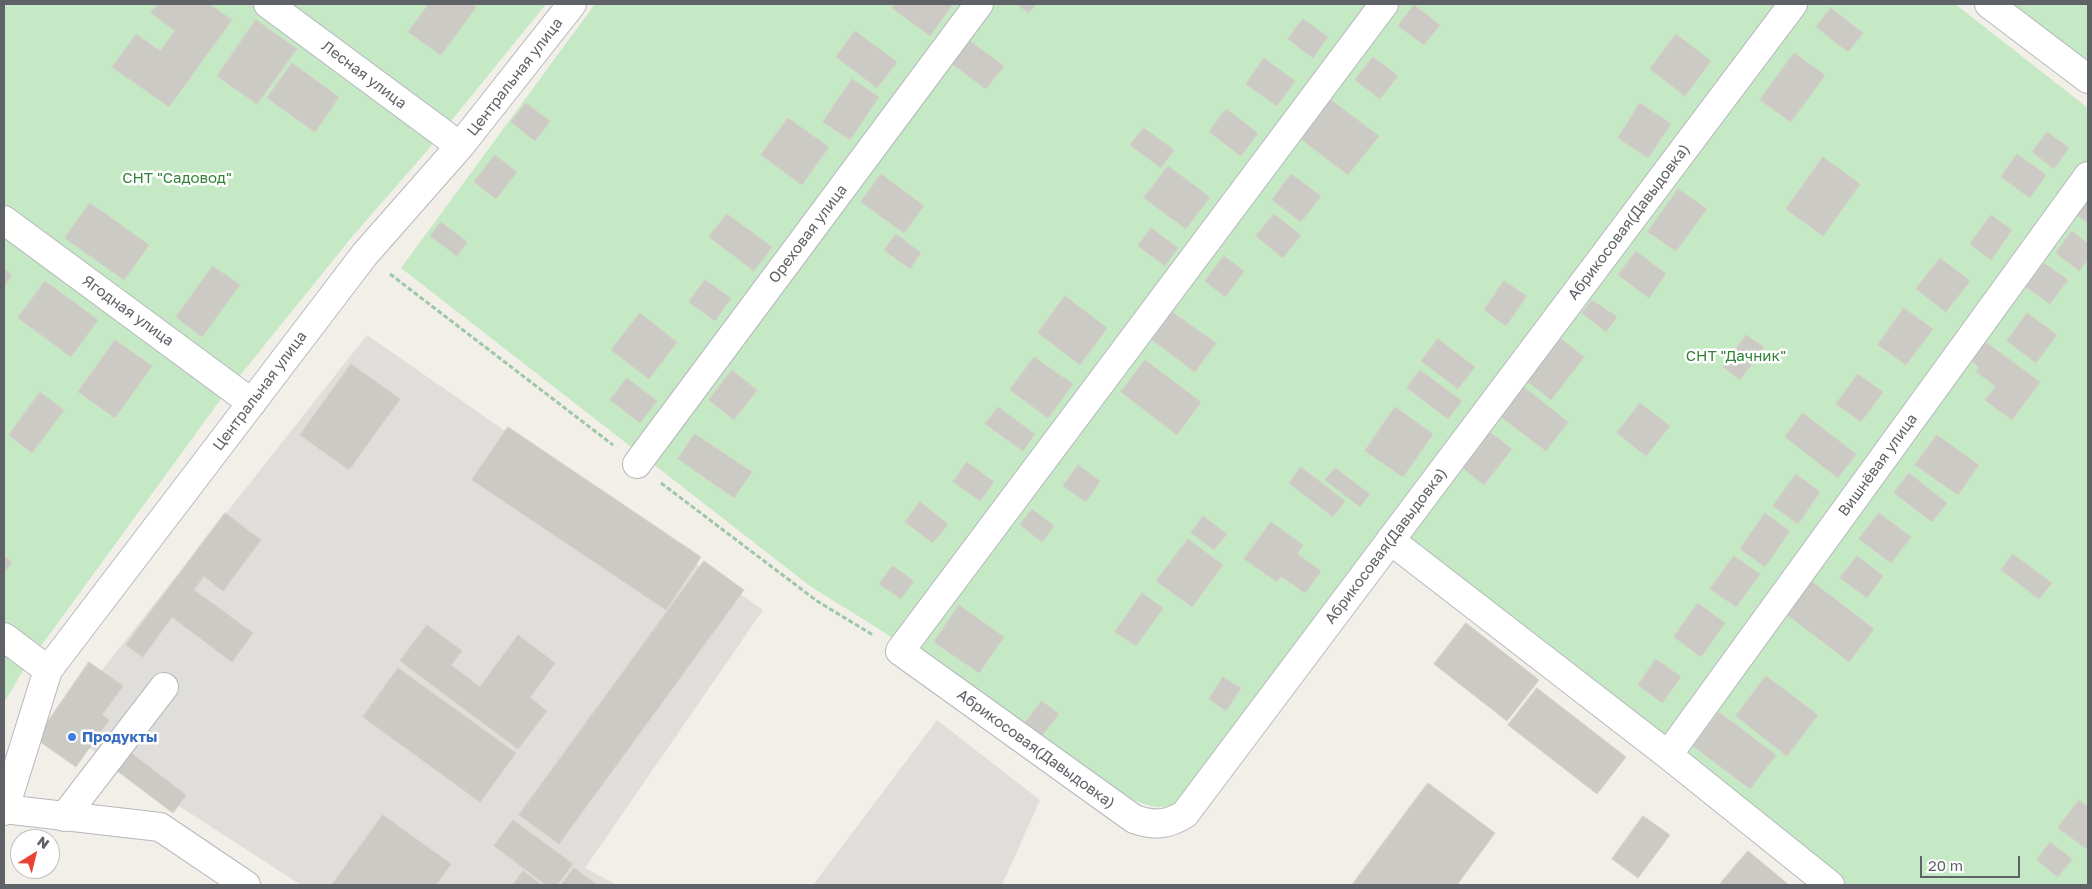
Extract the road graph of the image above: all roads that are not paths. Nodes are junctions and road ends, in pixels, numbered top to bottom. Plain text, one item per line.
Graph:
1 (268, 4) edge
2 (572, 4) edge
3 (979, 4) edge
4 (1384, 4) edge
5 (1793, 4) edge
6 (1989, 4) edge
7 (2088, 79) edge
8 (460, 146) junction
9 (2088, 176) edge
10 (4, 220) edge
11 (252, 402) junction
12 (637, 464) road end
13 (1390, 540) junction
14 (4, 638) edge
15 (48, 670) junction
16 (164, 687) dead end
17 (1668, 754) junction
18 (4, 810) edge
19 (64, 817) junction
20 (246, 885) edge
21 (1830, 885) edge

1 - 8 street, Лесная улица
2 - 8 street, Центральная улица
3 - 12 street, Ореховая улица
4 - 13 street, Абрикосовая(Давыдовка)
5 - 13 street, Абрикосовая(Давыдовка)
6 - 7 street
8 - 11 street, Центральная улица
9 - 17 street, Вишнёвая улица
10 - 11 street, Ягодная улица
11 - 15 street, Центральная улица
13 - 17 street
14 - 15 street
15 - 18 street, Центральная улица
16 - 19 street
17 - 21 street
18 - 19 street
19 - 20 street

